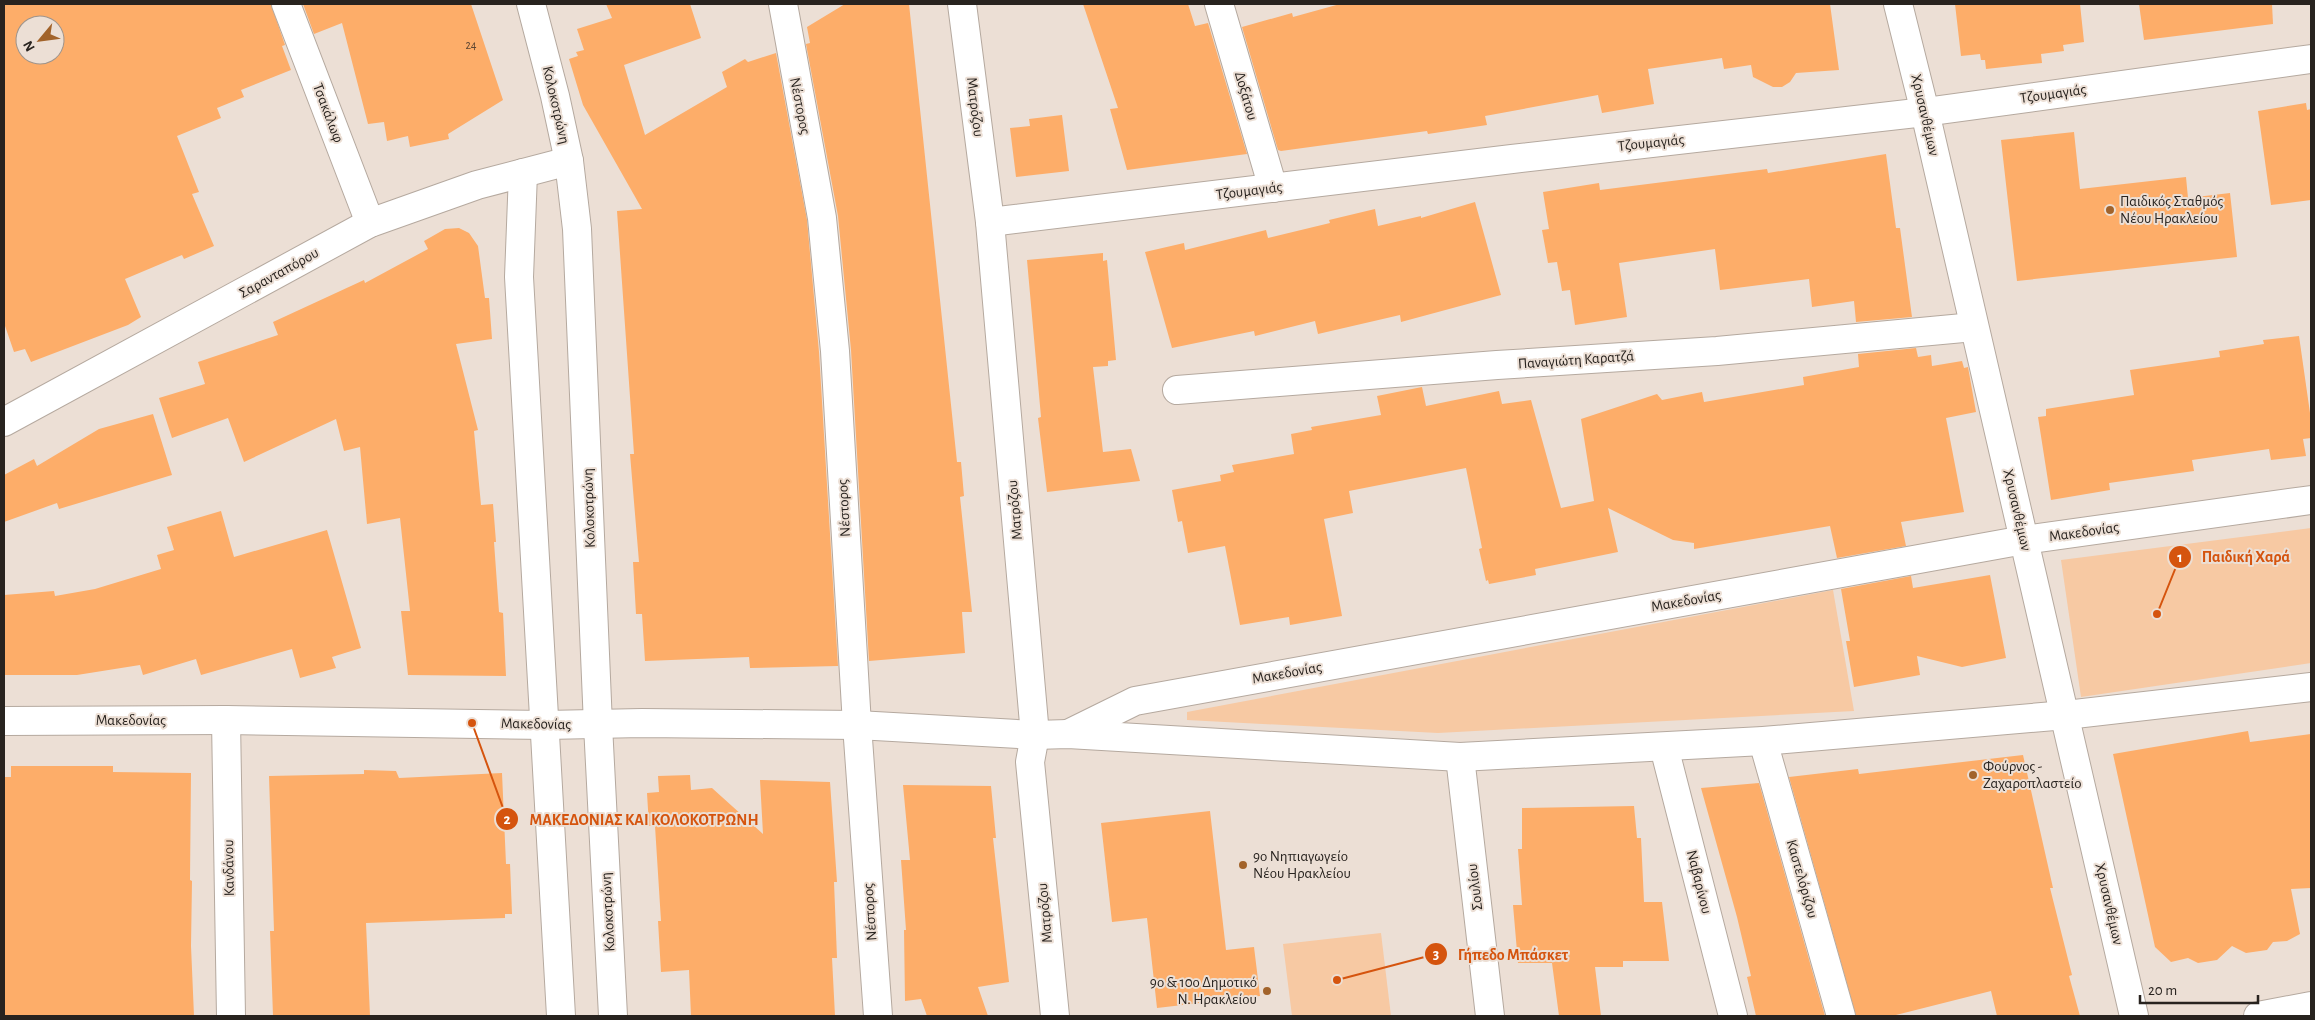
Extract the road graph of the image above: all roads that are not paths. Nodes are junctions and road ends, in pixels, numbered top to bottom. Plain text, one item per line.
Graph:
1 (286, 4) edge
2 (531, 4) edge
3 (783, 4) edge
4 (962, 4) edge
5 (1219, 4) edge
6 (1898, 4) edge
7 (2311, 59) edge
8 (1925, 112) junction
9 (569, 161) junction
10 (523, 173) junction
11 (1273, 188) junction
12 (990, 222) junction
13 (370, 223) junction
14 (1974, 327) junction
15 (1177, 390) dead end
16 (4, 421) edge
17 (2311, 500) edge
18 (2024, 540) junction
19 (2311, 687) edge
20 (2066, 715) junction
21 (226, 720) junction
22 (4, 721) edge
23 (598, 724) junction
24 (546, 725) junction
25 (857, 725) junction
26 (1068, 734) junction
27 (1035, 735) junction
28 (1763, 741) junction
29 (1664, 747) junction
30 (1460, 757) junction
31 (2311, 1006) edge
32 (231, 1016) edge
33 (561, 1016) edge
34 (613, 1016) edge
35 (878, 1016) edge
36 (1055, 1016) edge
37 (1490, 1016) edge
38 (1733, 1016) edge
39 (1841, 1016) edge
40 (2134, 1016) edge
41 (2258, 1016) edge

1 - 13 street, Τσακάλωφ
2 - 9 street, Κολοκοτρώνη
3 - 25 street, Νέστορος
4 - 12 street, Ματρόζου
5 - 11 street, Δοξάτου
6 - 8 street, Χρυσανθέμων
7 - 8 street, Τζουμαγιάς
8 - 11 street, Τζουμαγιάς
8 - 14 street, Χρυσανθέμων
9 - 10 street, Σαρανταπόρου
9 - 23 street, Κολοκοτρώνη
10 - 13 street, Σαρανταπόρου
10 - 24 street
11 - 12 street, Τζουμαγιάς
12 - 27 street, Ματρόζου
13 - 16 street, Σαρανταπόρου
14 - 15 street, Παναγιώτη Καρατζά
14 - 18 street, Χρυσανθέμων
17 - 18 street, Μακεδονίας
18 - 20 street, Χρυσανθέμων
18 - 26 street, Μακεδονίας
19 - 20 street, Μακεδονίας
20 - 28 street, Μακεδονίας
20 - 40 street, Χρυσανθέμων
21 - 22 street, Μακεδονίας
21 - 24 street, Μακεδονίας
21 - 32 street, Κανδάνου
23 - 24 street, Μακεδονίας
23 - 25 street, Μακεδονίας
23 - 34 street, Κολοκοτρώνη
24 - 33 street
25 - 27 street, Μακεδονίας
25 - 35 street, Νέστορος
26 - 27 street, Μακεδονίας
26 - 30 street, Μακεδονίας
27 - 36 street, Ματρόζου
28 - 29 street, Μακεδονίας
28 - 39 street, Καστελόριζου
29 - 30 street, Μακεδονίας
29 - 38 street, Ναβαρίνου
30 - 37 street, Σουλίου
31 - 41 street

